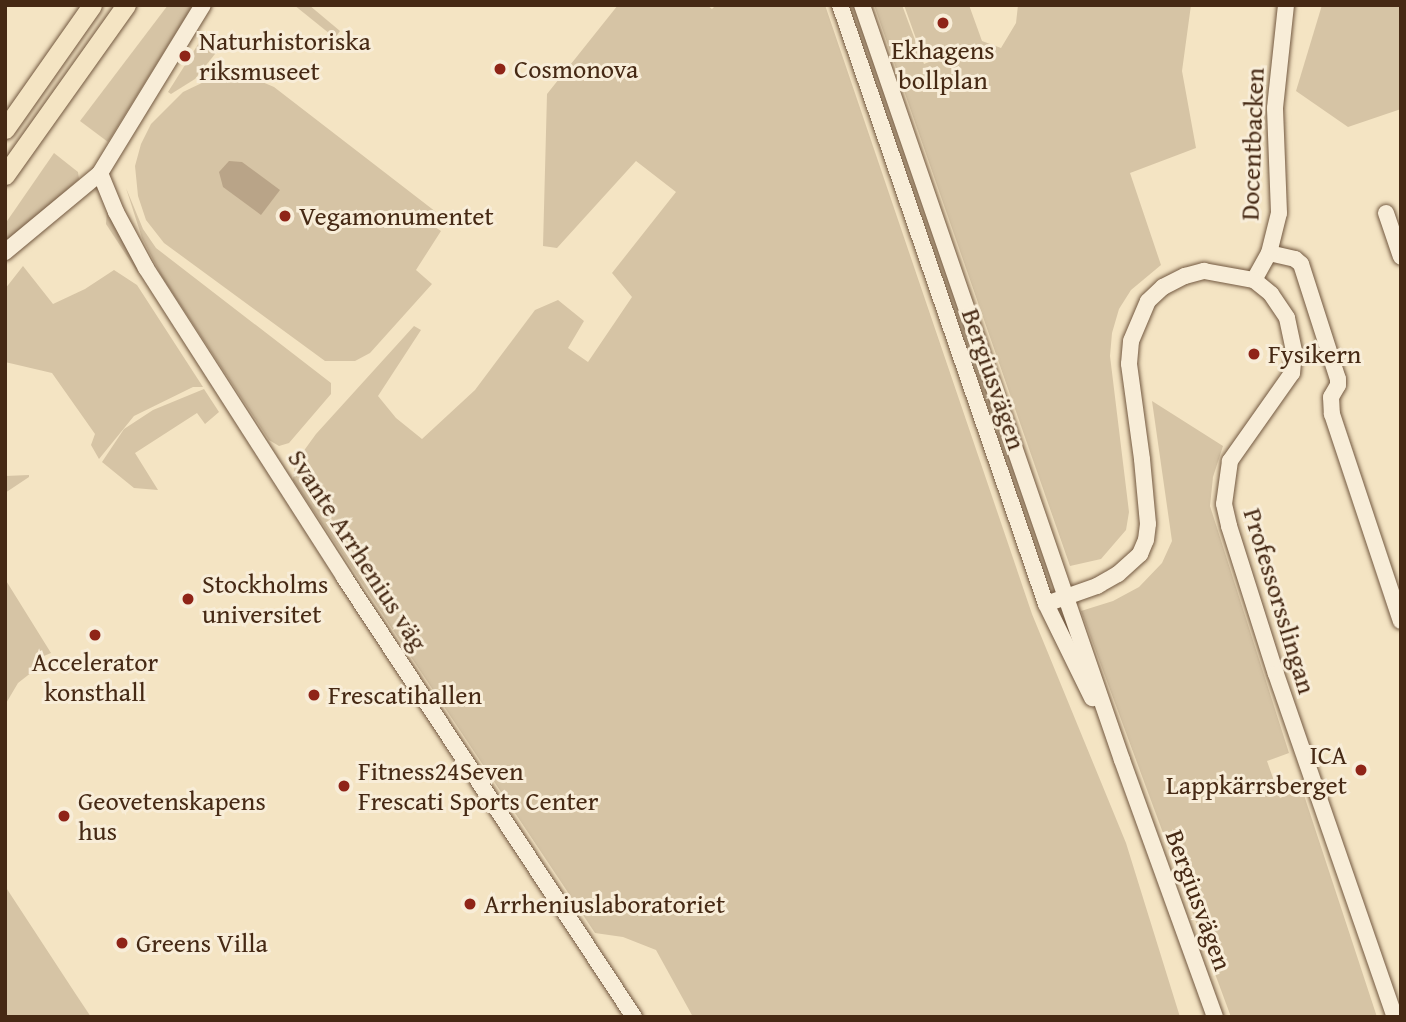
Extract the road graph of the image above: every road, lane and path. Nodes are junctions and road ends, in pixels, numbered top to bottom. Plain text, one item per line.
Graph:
1 (92, 5) edge
2 (126, 5) edge
3 (136, 5) edge
4 (203, 5) edge
5 (840, 5) edge
6 (862, 5) edge
7 (1286, 5) edge
8 (99, 45) junction
9 (5, 129) edge
10 (100, 173) junction
11 (5, 175) edge
12 (1386, 213) dead end
13 (5, 252) edge
14 (1269, 253) junction
15 (1401, 257) edge
16 (1254, 279) junction
17 (1066, 597) junction
18 (1046, 604) junction
19 (1401, 621) edge
20 (1122, 760) junction
21 (634, 1017) edge
22 (1215, 1017) edge
23 (1395, 1017) edge

1 - 9 main road
2 - 8 main road
3 - 8 main road
4 - 10 street
5 - 18 street, Bergiusvägen
6 - 17 street, Bergiusvägen
7 - 14 street, Docentbacken
8 - 11 main road
10 - 13 street
10 - 21 street, Svante Arrhenius väg
12 - 15 street
14 - 16 street, Docentbacken
14 - 19 street
16 - 17 street
16 - 23 street, Professorsslingan
17 - 18 street
17 - 20 street, Bergiusvägen
18 - 20 street, Bergiusvägen
20 - 22 street, Bergiusvägen

